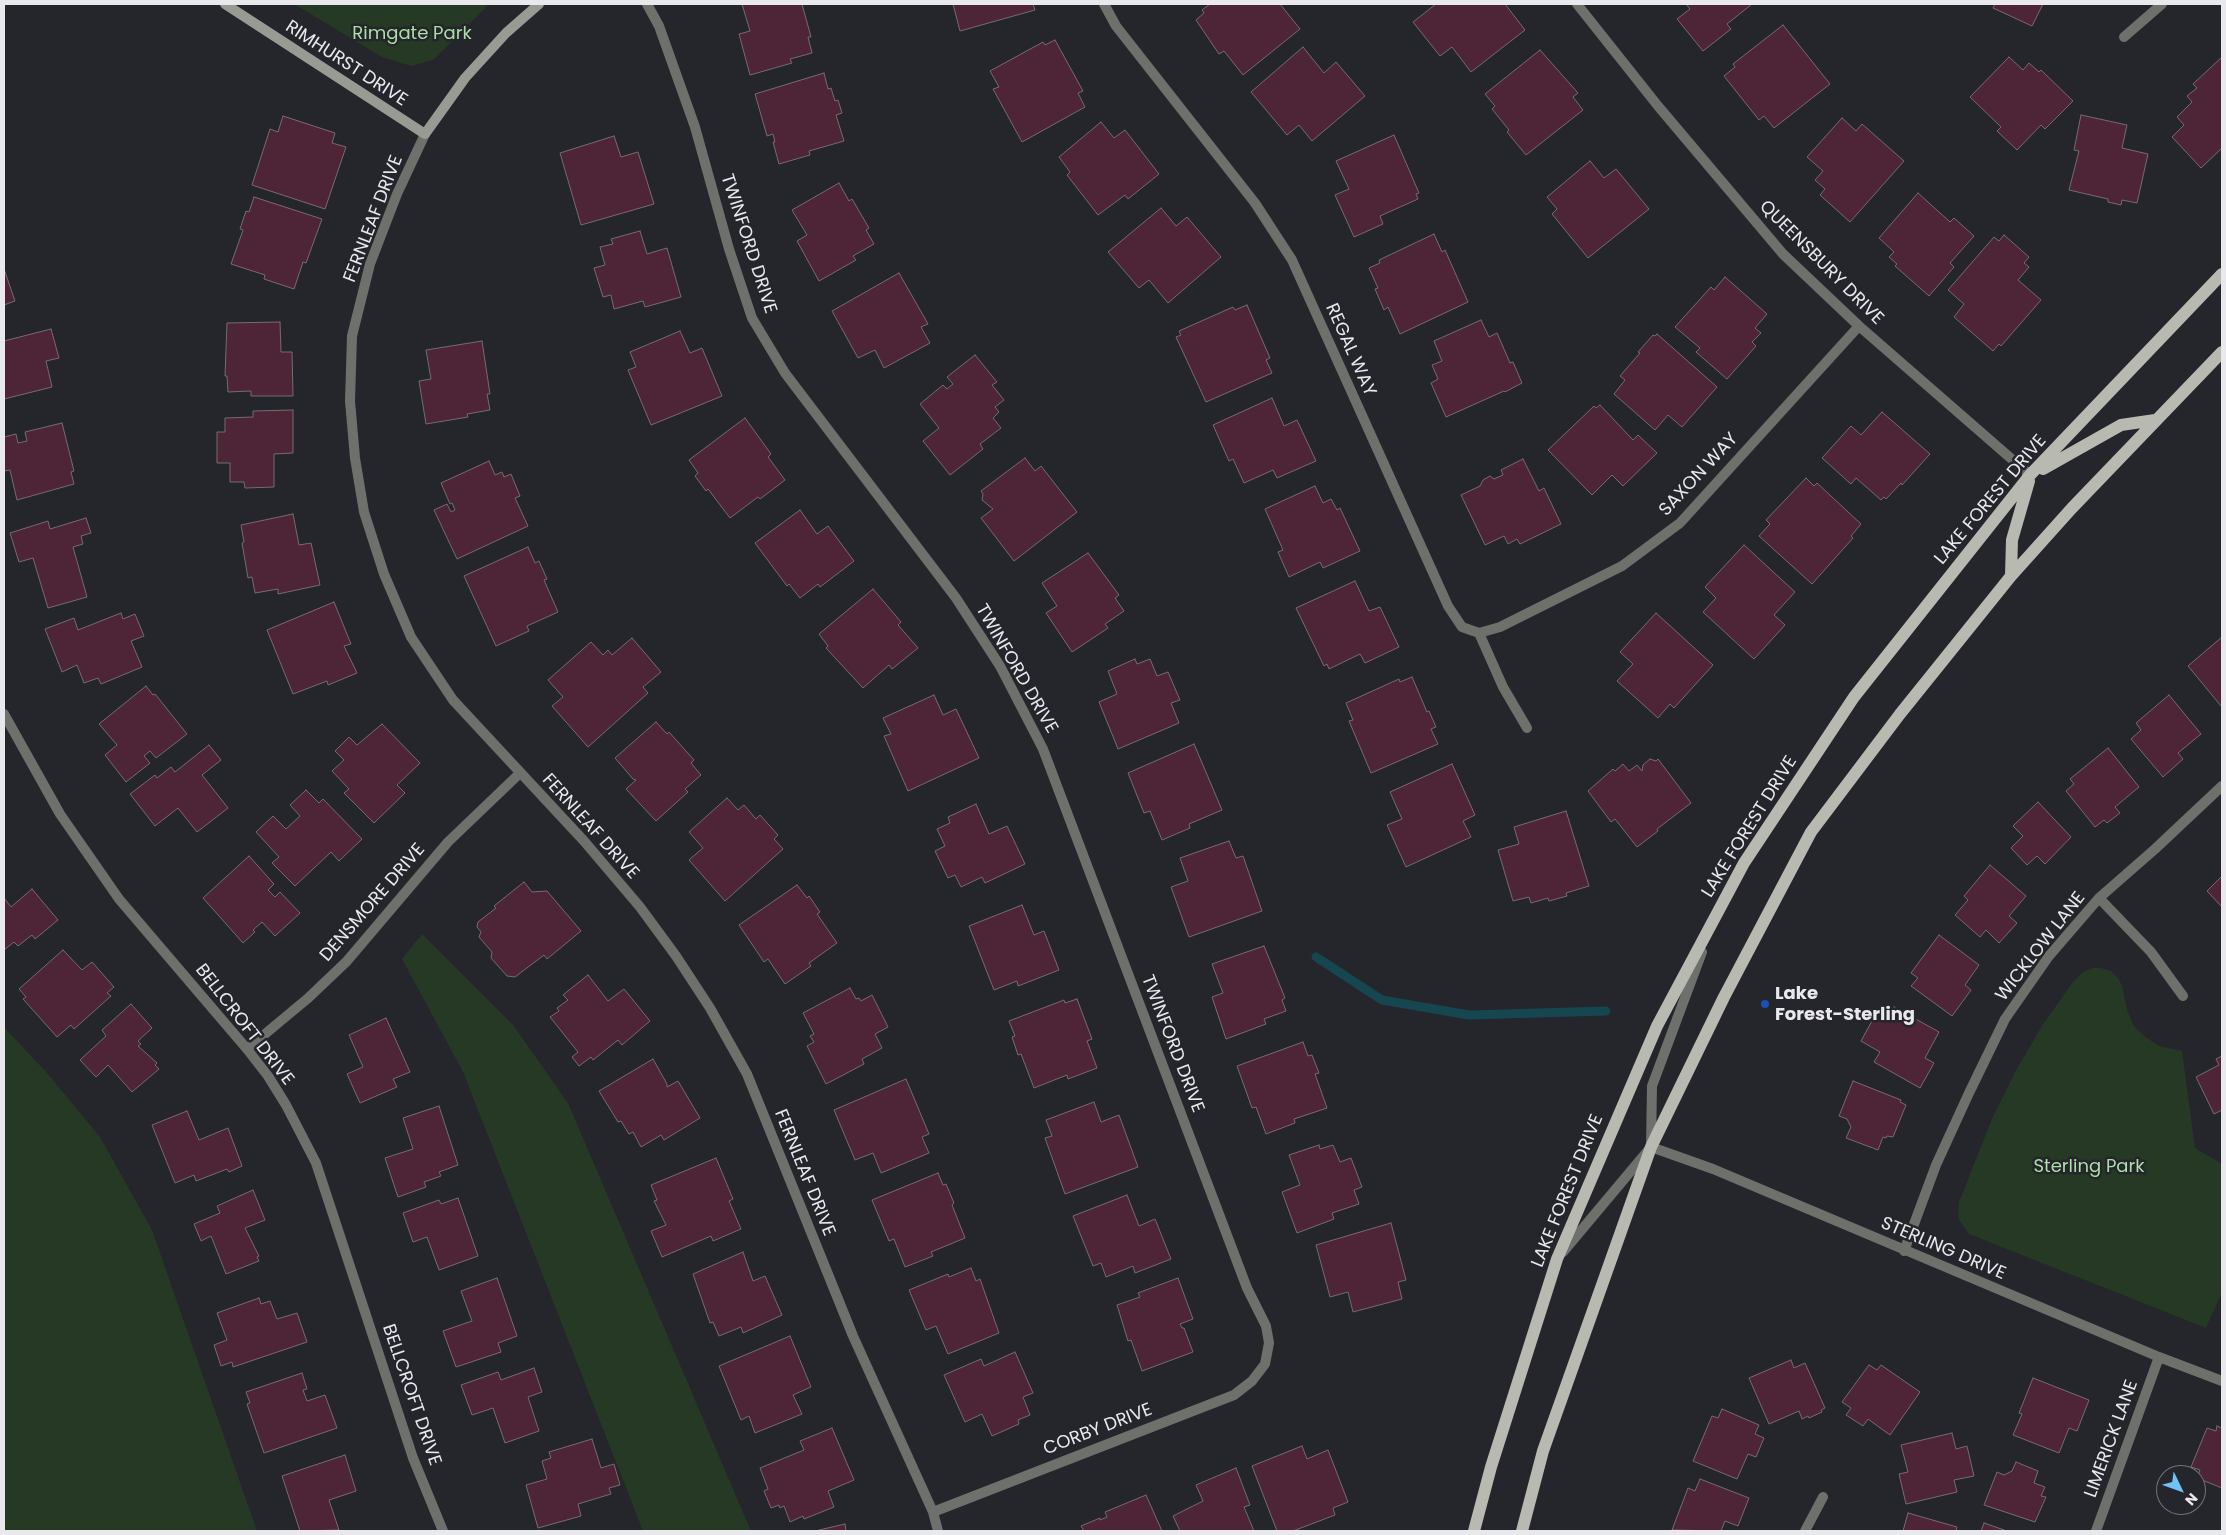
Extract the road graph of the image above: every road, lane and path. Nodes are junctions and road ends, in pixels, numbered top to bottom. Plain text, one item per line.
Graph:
1 (224, 4) edge
2 (540, 4) edge
3 (647, 4) edge
4 (1104, 4) edge
5 (1577, 4) edge
6 (2162, 4) edge
7 (2124, 37) dead end
8 (425, 134) junction
9 (2222, 274) edge
10 (1859, 326) junction
11 (2222, 352) edge
12 (2155, 420) junction
13 (2030, 476) junction
14 (2012, 576) junction
15 (1479, 633) junction
16 (4, 714) edge
17 (1527, 728) dead end
18 (519, 774) junction
19 (2222, 786) edge
20 (2099, 898) junction
21 (1714, 918) junction
22 (2183, 996) dead end
23 (247, 1049) junction
24 (1651, 1147) junction
25 (1904, 1251) junction
26 (1557, 1259) junction
27 (2159, 1357) junction
28 (1264, 1364) joint
29 (2222, 1381) edge
30 (1823, 1497) dead end
31 (933, 1512) junction
32 (443, 1531) edge
33 (938, 1531) edge
34 (1474, 1531) edge
35 (1522, 1531) edge
36 (1805, 1531) edge
37 (2096, 1531) edge

1 - 8 street, RIMHURST DRIVE
2 - 8 street
3 - 28 street, TWINFORD DRIVE
4 - 15 street, REGAL WAY
5 - 10 street, QUEENSBURY DRIVE
6 - 7 street
8 - 18 street, FERNLEAF DRIVE
9 - 13 main road, LAKE FOREST DRIVE
10 - 13 street, QUEENSBURY DRIVE
10 - 15 street, SAXON WAY
11 - 12 main road
12 - 13 main road
12 - 14 main road
13 - 14 main road
13 - 21 main road, LAKE FOREST DRIVE
14 - 24 main road
15 - 17 street
16 - 23 street, BELLCROFT DRIVE
18 - 23 street, DENSMORE DRIVE
18 - 31 street, FERNLEAF DRIVE
19 - 20 street, WICKLOW LANE
20 - 22 street
20 - 25 street, WICKLOW LANE
21 - 24 street
21 - 26 main road, LAKE FOREST DRIVE
23 - 32 street, BELLCROFT DRIVE
24 - 25 street, STERLING DRIVE
24 - 26 street
24 - 35 main road
25 - 27 street, STERLING DRIVE
26 - 34 main road, LAKE FOREST DRIVE
27 - 29 street, STERLING DRIVE
27 - 37 street, LIMERICK LANE
28 - 31 street, CORBY DRIVE
30 - 36 street
31 - 33 street, FERNLEAF DRIVE

